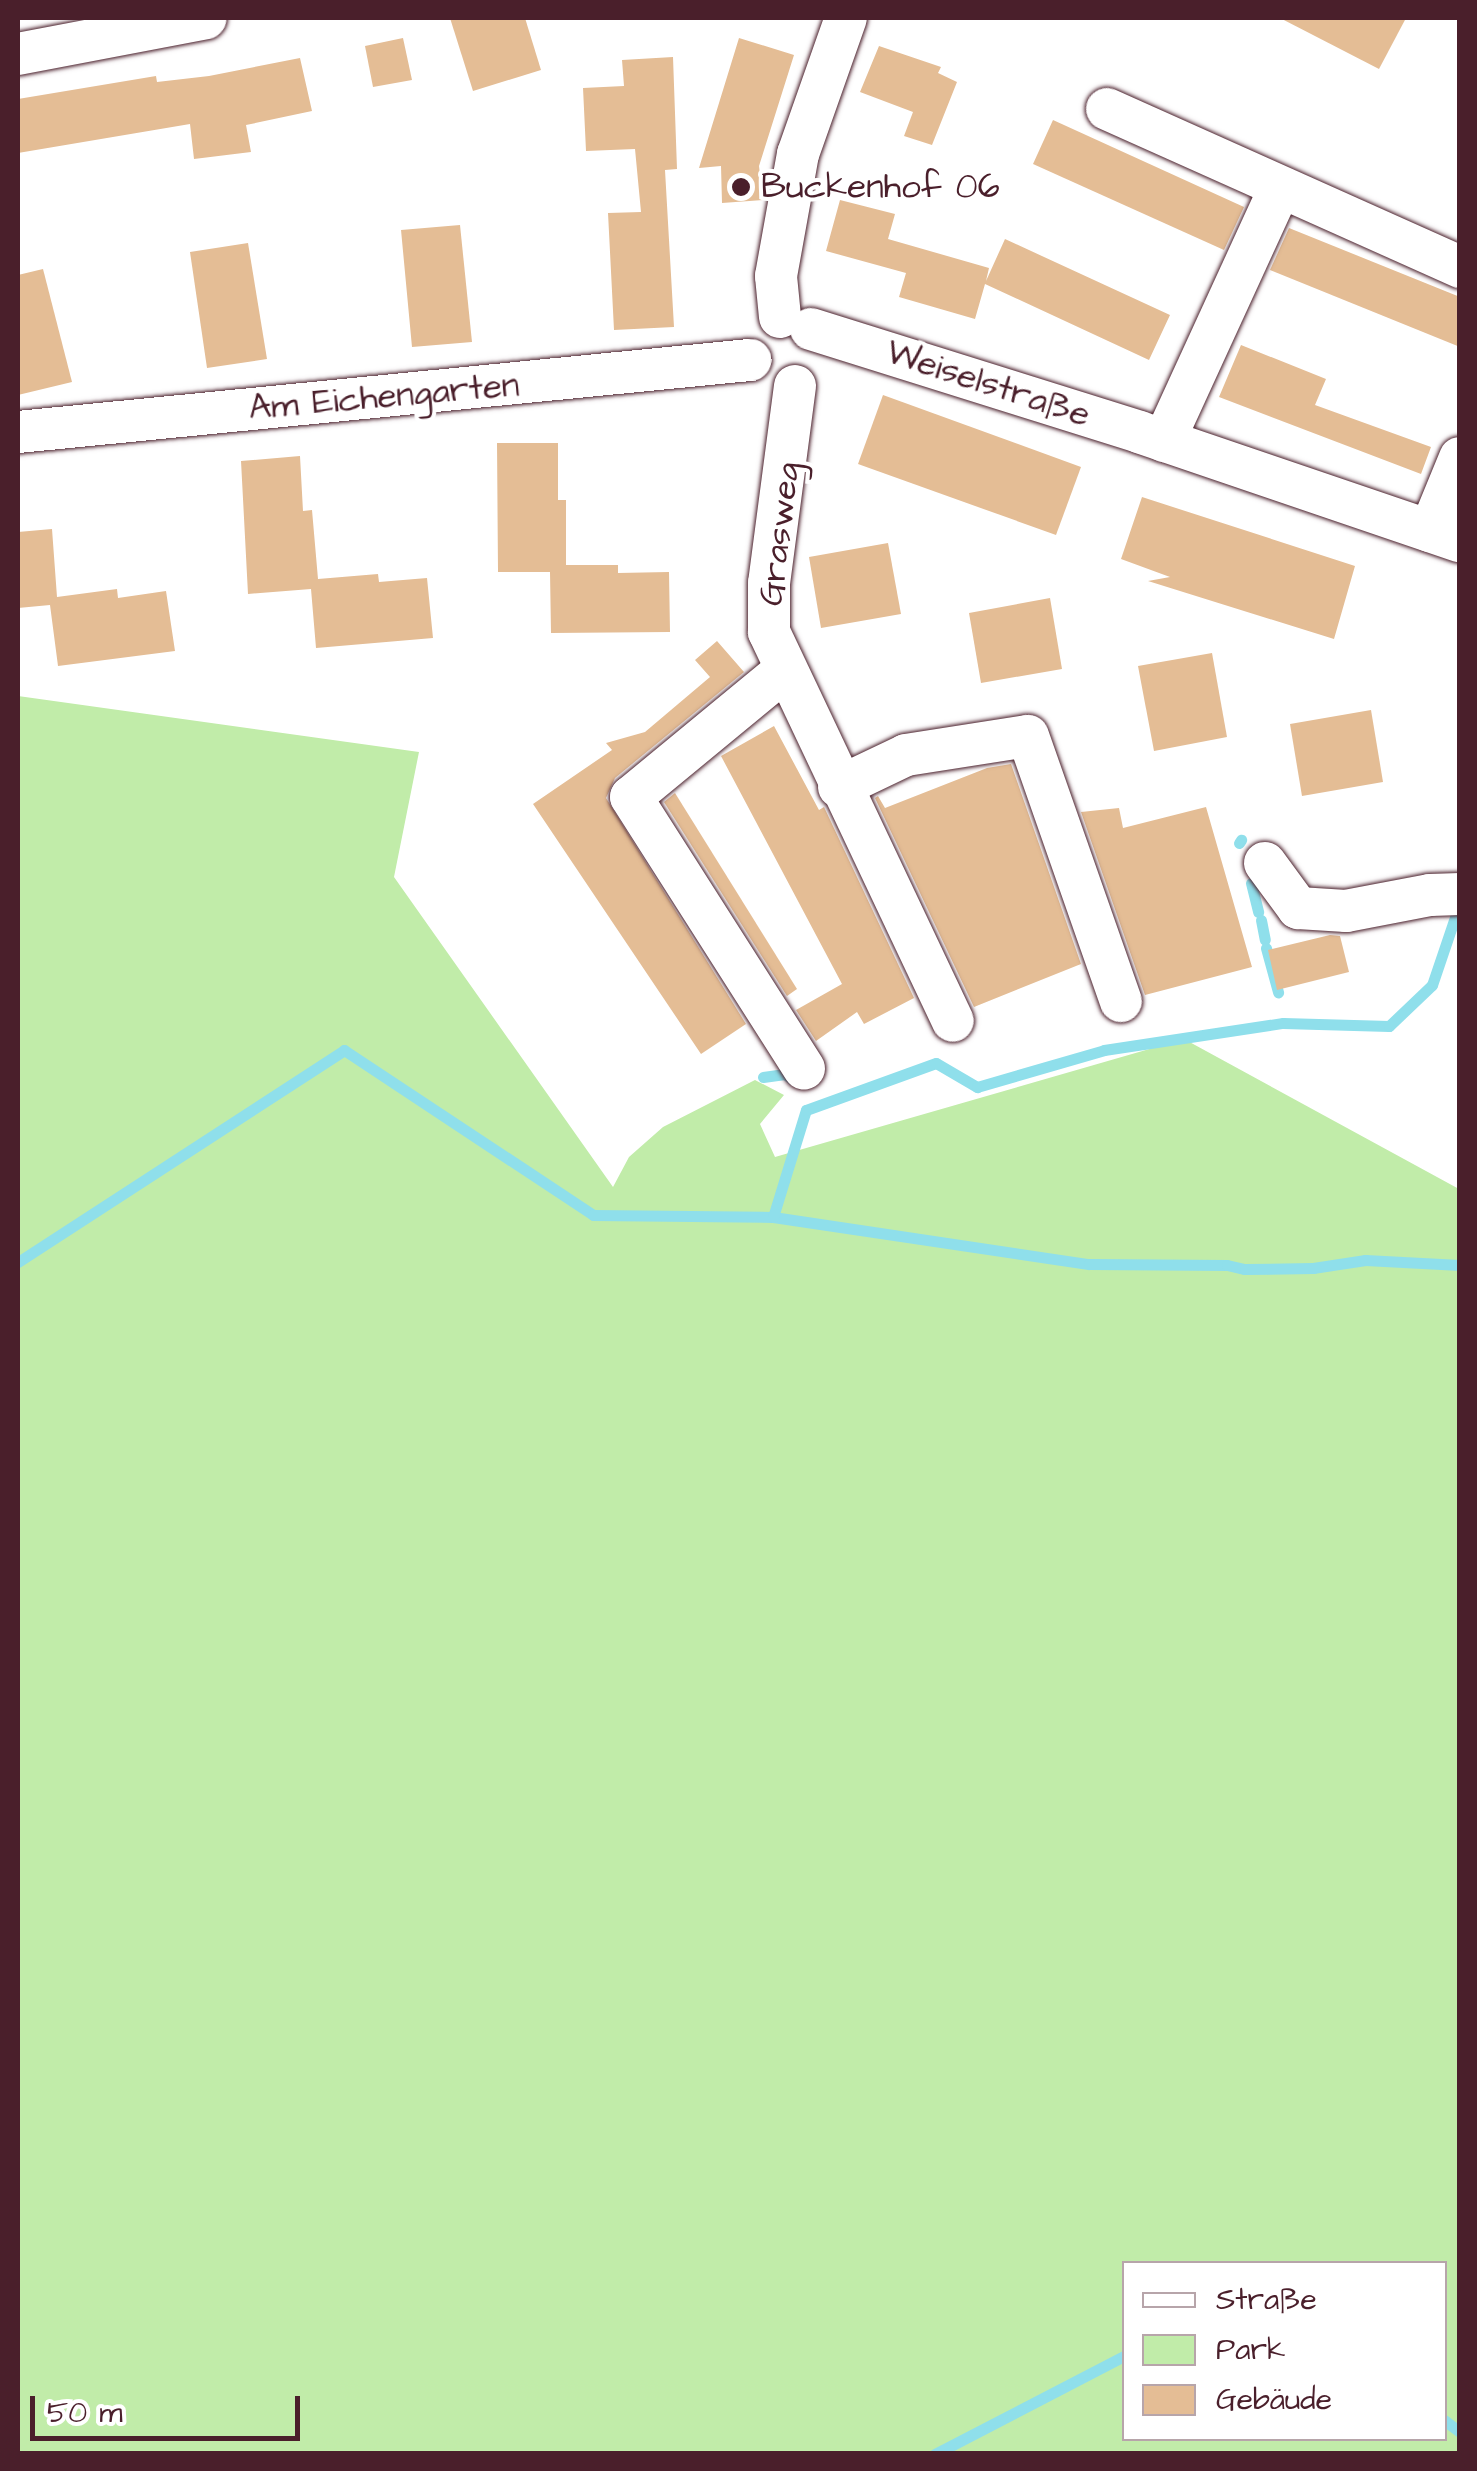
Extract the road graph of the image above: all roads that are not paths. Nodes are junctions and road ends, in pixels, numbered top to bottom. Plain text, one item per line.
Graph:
1 (204, 18) edge
2 (846, 18) edge
3 (18, 54) edge
4 (1107, 109) dead end
5 (1280, 188) junction
6 (1460, 267) edge
7 (796, 323) junction
8 (750, 360) junction
9 (795, 386) junction
10 (18, 432) edge
11 (1164, 441) junction
12 (1460, 458) edge
13 (1444, 536) edge
14 (784, 670) junction
15 (839, 787) junction
16 (1264, 863) dead end
17 (1460, 894) edge
18 (1122, 1001) dead end
19 (953, 1021) dead end
20 (804, 1070) dead end

1 - 3 street
2 - 7 street, Grasweg
4 - 5 street
5 - 6 street
5 - 11 street
7 - 8 street
7 - 9 street, Grasweg
7 - 11 street, Weiselstraße
8 - 9 street
8 - 10 street, Am Eichengarten
9 - 14 street, Grasweg
11 - 13 street, Weiselstraße
12 - 13 street, Weiselstraße
14 - 15 street, Grasweg
14 - 20 street
15 - 18 street
15 - 19 street, Grasweg
16 - 17 street

